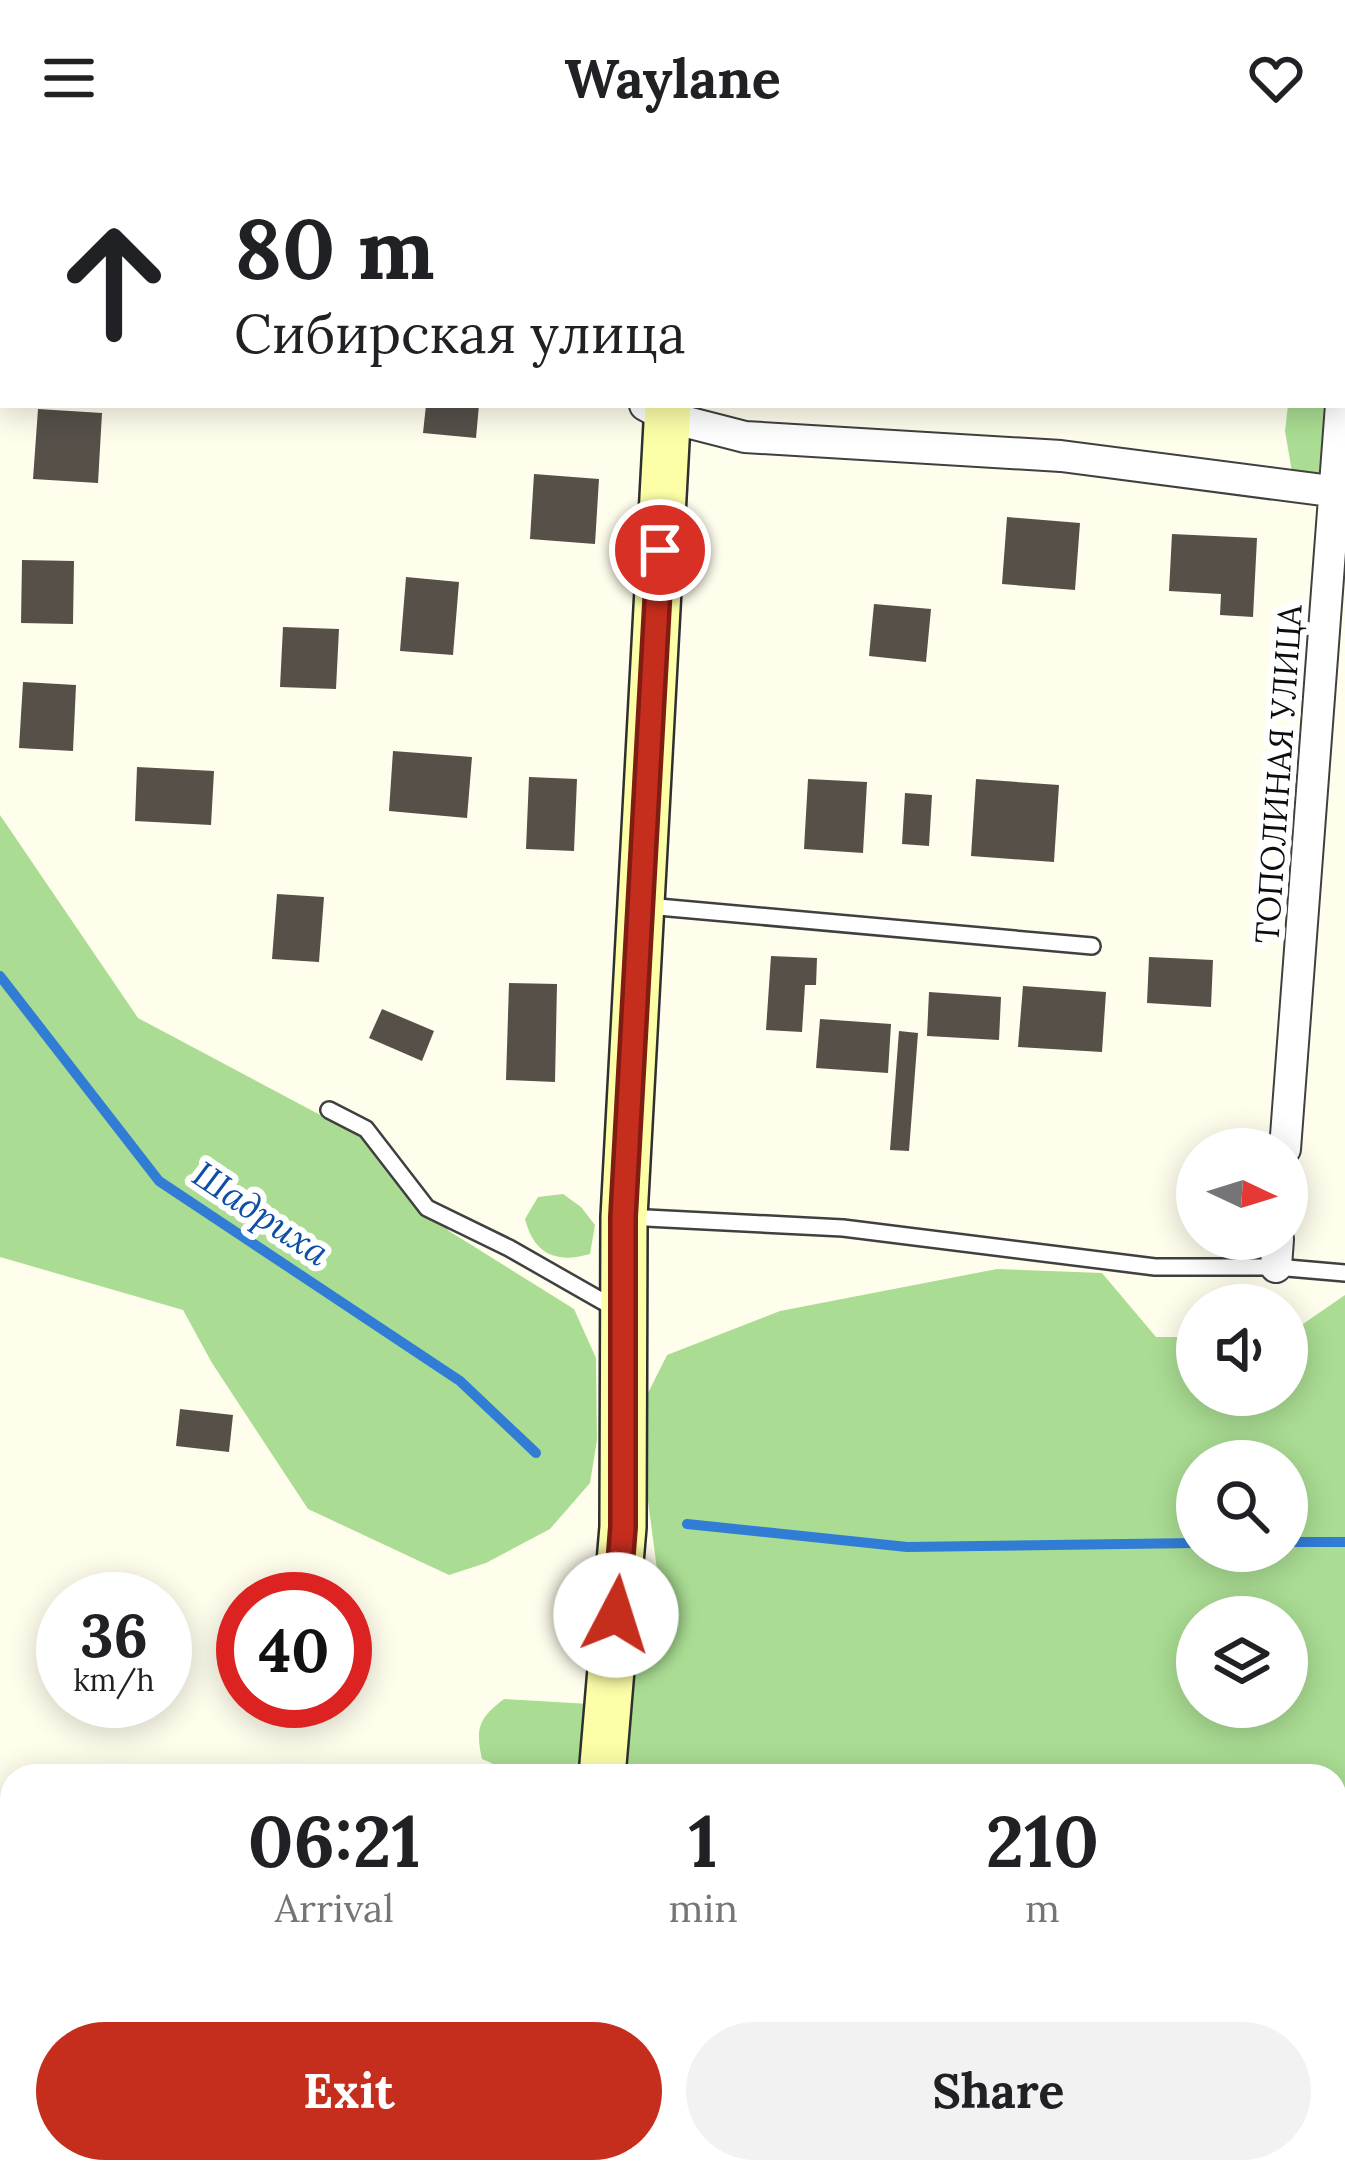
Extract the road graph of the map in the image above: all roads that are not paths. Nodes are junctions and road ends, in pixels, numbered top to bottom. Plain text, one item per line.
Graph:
1 (1341, 408) edge
2 (660, 409) edge
3 (1341, 492) edge
4 (639, 905) junction
5 (1092, 946) dead end
6 (329, 1110) dead end
7 (1287, 1128) edge
8 (623, 1217) junction
9 (1220, 1260) edge
10 (1301, 1260) edge
11 (1345, 1273) edge
12 (623, 1314) junction
13 (603, 1764) edge

1 - 3 street, ТОПОЛИНАЯ УЛИЦА
2 - 3 street
2 - 4 street
3 - 7 street, ТОПОЛИНАЯ УЛИЦА
4 - 5 lane
4 - 8 street
6 - 12 lane
8 - 9 lane
8 - 12 street
10 - 11 lane
12 - 13 street

